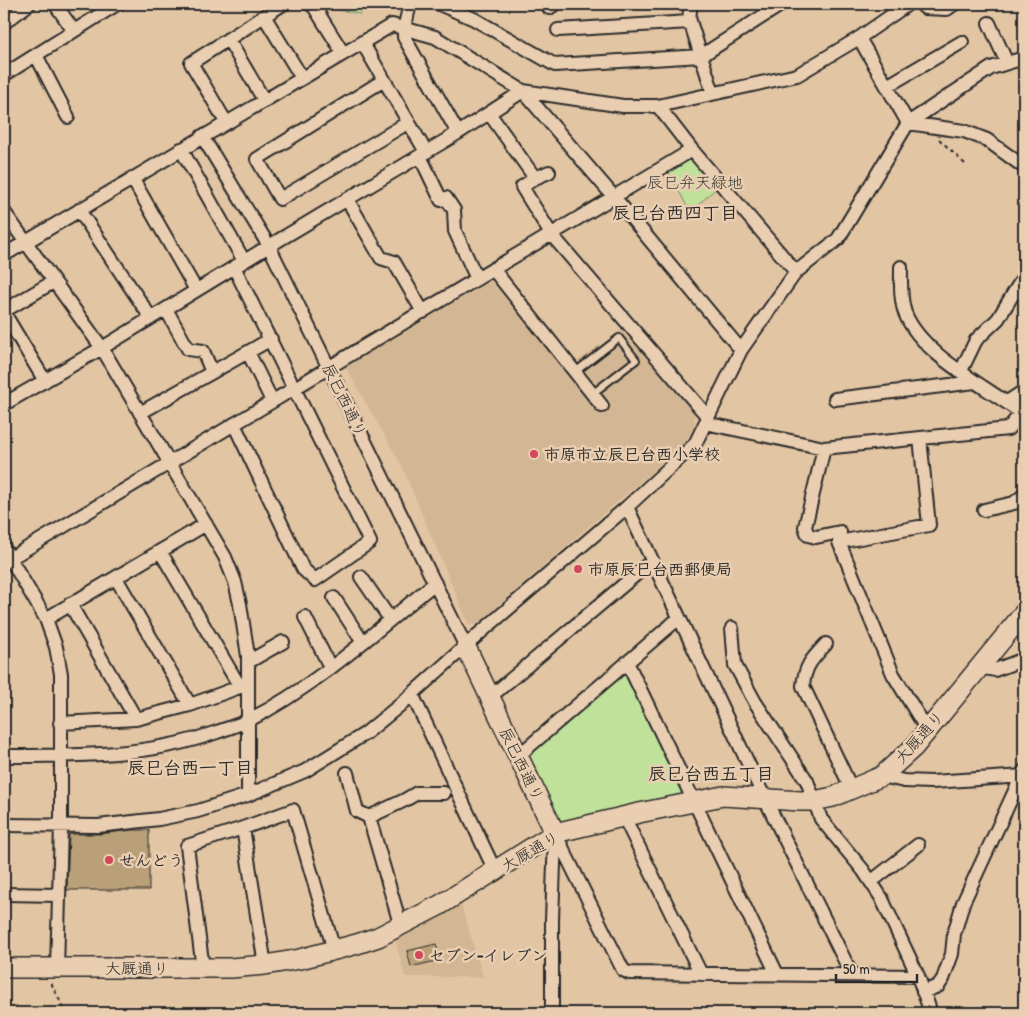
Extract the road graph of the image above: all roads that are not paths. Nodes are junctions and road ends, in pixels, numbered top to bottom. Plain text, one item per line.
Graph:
1 (29, 4) edge
2 (55, 4) edge
3 (117, 4) edge
4 (283, 4) edge
5 (309, 4) edge
6 (410, 4) edge
7 (439, 4) edge
8 (547, 4) edge
9 (555, 4) edge
10 (691, 4) edge
11 (782, 4) edge
12 (908, 4) edge
13 (922, 4) edge
14 (954, 4) edge
15 (264, 16) junction
16 (690, 22) junction
17 (4, 23) edge
18 (989, 23) dead end
19 (404, 29) junction
20 (558, 30) dead end
21 (74, 31) junction
22 (859, 38) junction
23 (228, 39) junction
24 (362, 42) junction
25 (962, 42) dead end
26 (343, 54) junction
27 (36, 55) junction
28 (701, 56) junction
29 (1024, 58) edge
30 (1007, 63) junction
31 (4, 75) edge
32 (302, 78) junction
33 (384, 80) junction
34 (887, 86) junction
35 (523, 91) junction
36 (712, 93) junction
37 (264, 100) junction
38 (658, 106) junction
39 (489, 113) junction
40 (68, 117) dead end
41 (226, 122) junction
42 (409, 122) junction
43 (908, 124) junction
44 (458, 133) junction
45 (202, 136) junction
46 (181, 149) junction
47 (692, 150) junction
48 (423, 154) junction
49 (1024, 167) edge
50 (549, 172) dead end
51 (132, 178) junction
52 (535, 178) junction
53 (614, 197) junction
54 (347, 199) junction
55 (79, 210) junction
56 (4, 212) edge
57 (551, 234) junction
58 (25, 242) junction
59 (269, 246) junction
60 (4, 255) edge
61 (239, 264) junction
62 (901, 267) dead end
63 (493, 269) junction
64 (796, 272) junction
65 (1024, 276) edge
66 (477, 279) junction
67 (53, 282) junction
68 (196, 290) junction
69 (166, 309) junction
70 (4, 312) edge
71 (422, 312) junction
72 (150, 318) junction
73 (271, 339) junction
74 (102, 348) junction
75 (741, 350) junction
76 (248, 352) junction
77 (329, 368) junction
78 (961, 371) junction
79 (212, 372) junction
80 (575, 372) junction
81 (45, 381) junction
82 (975, 382) junction
83 (295, 388) junction
84 (1024, 391) edge
85 (592, 394) junction
86 (835, 399) dead end
87 (272, 402) junction
88 (1007, 402) junction
89 (4, 404) edge
90 (602, 406) dead end
91 (140, 413) junction
92 (1023, 414) edge
93 (706, 420) junction
94 (234, 424) junction
95 (920, 438) junction
96 (824, 448) junction
97 (170, 463) junction
98 (1024, 495) edge
99 (627, 507) junction
100 (984, 510) dead end
101 (206, 524) junction
102 (840, 532) dead end
103 (160, 551) junction
104 (6, 556) edge
105 (652, 561) junction
106 (361, 577) dead end
107 (116, 578) junction
108 (435, 583) junction
109 (334, 598) dead end
110 (70, 604) junction
111 (1024, 613) edge
112 (305, 616) dead end
113 (679, 618) junction
114 (46, 619) junction
115 (390, 619) junction
116 (732, 628) dead end
117 (362, 641) junction
118 (283, 642) dead end
119 (826, 644) dead end
120 (466, 647) junction
121 (1024, 659) edge
122 (248, 662) junction
123 (627, 662) junction
124 (330, 667) junction
125 (979, 667) junction
126 (244, 686) junction
127 (412, 694) junction
128 (490, 697) junction
129 (190, 705) junction
130 (136, 719) junction
131 (248, 721) junction
132 (60, 723) junction
133 (927, 730) junction
134 (4, 756) edge
135 (61, 756) junction
136 (518, 756) junction
137 (347, 773) dead end
138 (1023, 775) edge
139 (882, 776) junction
140 (852, 790) junction
141 (444, 793) dead end
142 (248, 795) junction
143 (765, 798) junction
144 (814, 801) junction
145 (694, 802) junction
146 (369, 817) junction
147 (624, 817) junction
148 (4, 825) edge
149 (61, 826) junction
150 (243, 828) junction
151 (556, 833) junction
152 (918, 845) dead end
153 (495, 871) junction
154 (872, 881) junction
155 (4, 894) edge
156 (59, 894) junction
157 (401, 927) junction
158 (334, 950) junction
159 (265, 965) junction
160 (4, 968) edge
161 (50, 968) junction
162 (203, 969) junction
163 (701, 974) junction
164 (777, 974) junction
165 (852, 975) junction
166 (918, 976) junction
167 (924, 992) junction
168 (552, 1013) edge
169 (931, 1013) edge

1 - 17 street
2 - 21 street
3 - 21 street
4 - 15 street
5 - 26 street
6 - 19 street
7 - 28 street
8 - 9 street
10 - 16 street
11 - 28 street
12 - 22 street
13 - 14 street
15 - 23 street
15 - 32 street
16 - 20 street
16 - 28 street
18 - 30 street
19 - 24 street
19 - 35 street
19 - 44 street
21 - 27 street
22 - 34 street
22 - 36 street
23 - 37 street
23 - 41 street
24 - 26 street
24 - 33 street
25 - 34 street
26 - 32 street
27 - 31 street
27 - 40 street
28 - 36 street
29 - 30 street
30 - 43 street
32 - 37 street
33 - 42 street
33 - 42 street
34 - 43 street
35 - 38 street
35 - 39 street
35 - 53 street
36 - 38 street
37 - 41 street
38 - 47 street
39 - 44 street
39 - 52 street
41 - 45 street
42 - 48 street
43 - 49 street
43 - 64 street
44 - 48 street
45 - 46 street
45 - 59 street, 辰巳西通り
46 - 51 street
46 - 61 street
47 - 53 street
47 - 64 street
48 - 54 street
48 - 66 street
50 - 52 street
51 - 55 street
51 - 68 street
52 - 57 street
53 - 57 street
53 - 75 street
54 - 59 street
54 - 71 street
55 - 58 street
55 - 72 street
56 - 58 street
57 - 63 street
57 - 93 street
58 - 60 street
58 - 67 street
59 - 61 street
59 - 77 street, 辰巳西通り
61 - 68 street
61 - 73 street
62 - 78 street
63 - 66 street
63 - 80 street
64 - 75 street
65 - 78 street
66 - 71 street
67 - 70 street
67 - 74 street
68 - 69 street
69 - 72 street
69 - 79 street
70 - 81 street
71 - 77 street
72 - 74 street
73 - 76 street
73 - 83 street
74 - 81 street
74 - 91 street
75 - 93 street
76 - 79 street
76 - 87 street
77 - 83 street
77 - 108 street, 辰巳西通り
78 - 82 street
79 - 91 street
80 - 85 street
80 - 85 lane
81 - 89 street
82 - 86 street
82 - 88 street
83 - 87 street
83 - 94 street
84 - 88 street
85 - 90 street
87 - 94 street
88 - 92 street
91 - 97 street
92 - 95 street
93 - 96 street
93 - 99 street
94 - 97 street
95 - 96 street
95 - 133 street
96 - 102 street
97 - 101 street
97 - 104 street
98 - 100 street
99 - 105 street
99 - 120 street
101 - 103 street
101 - 122 street
103 - 107 street
103 - 126 street
104 - 114 street
105 - 113 street
105 - 128 street
106 - 115 street
107 - 110 street
107 - 129 street
108 - 115 street
108 - 120 street, 辰巳西通り
109 - 117 street
110 - 114 street
110 - 130 street
111 - 125 street, 大厩通り
112 - 124 street
113 - 123 street
113 - 143 street
114 - 132 street
115 - 117 street
116 - 144 street
117 - 124 street
118 - 122 street
119 - 140 street
120 - 127 street
120 - 128 street, 辰巳西通り
121 - 125 street
122 - 126 street
123 - 136 street
123 - 145 street
124 - 131 street
125 - 133 street, 大厩通り
126 - 129 street
126 - 131 street
127 - 142 street
127 - 153 street
128 - 136 street, 辰巳西通り
129 - 130 street
130 - 132 street
131 - 135 street
131 - 142 street
132 - 135 street
133 - 139 street, 大厩通り
134 - 135 street
135 - 149 street
136 - 151 street, 辰巳西通り
137 - 146 street
138 - 139 street
138 - 167 street
139 - 140 street, 大厩通り
140 - 144 street, 大厩通り
141 - 146 street
142 - 149 street
143 - 144 street, 大厩通り
143 - 145 street, 大厩通り
143 - 165 street
144 - 154 street
145 - 147 street, 大厩通り
145 - 164 street
146 - 157 street
147 - 151 street, 大厩通り
147 - 163 street
148 - 149 street
149 - 156 street
150 - 158 street
150 - 159 street
150 - 162 street
151 - 153 street, 大厩通り
151 - 163 street
151 - 168 street
152 - 154 street
153 - 157 street, 大厩通り
154 - 166 street
155 - 156 street
156 - 161 street
157 - 158 street, 大厩通り
158 - 159 street, 大厩通り
159 - 162 street, 大厩通り
160 - 161 street, 大厩通り
161 - 162 street, 大厩通り
163 - 164 street
164 - 165 street
165 - 166 street
166 - 167 street
167 - 169 street

